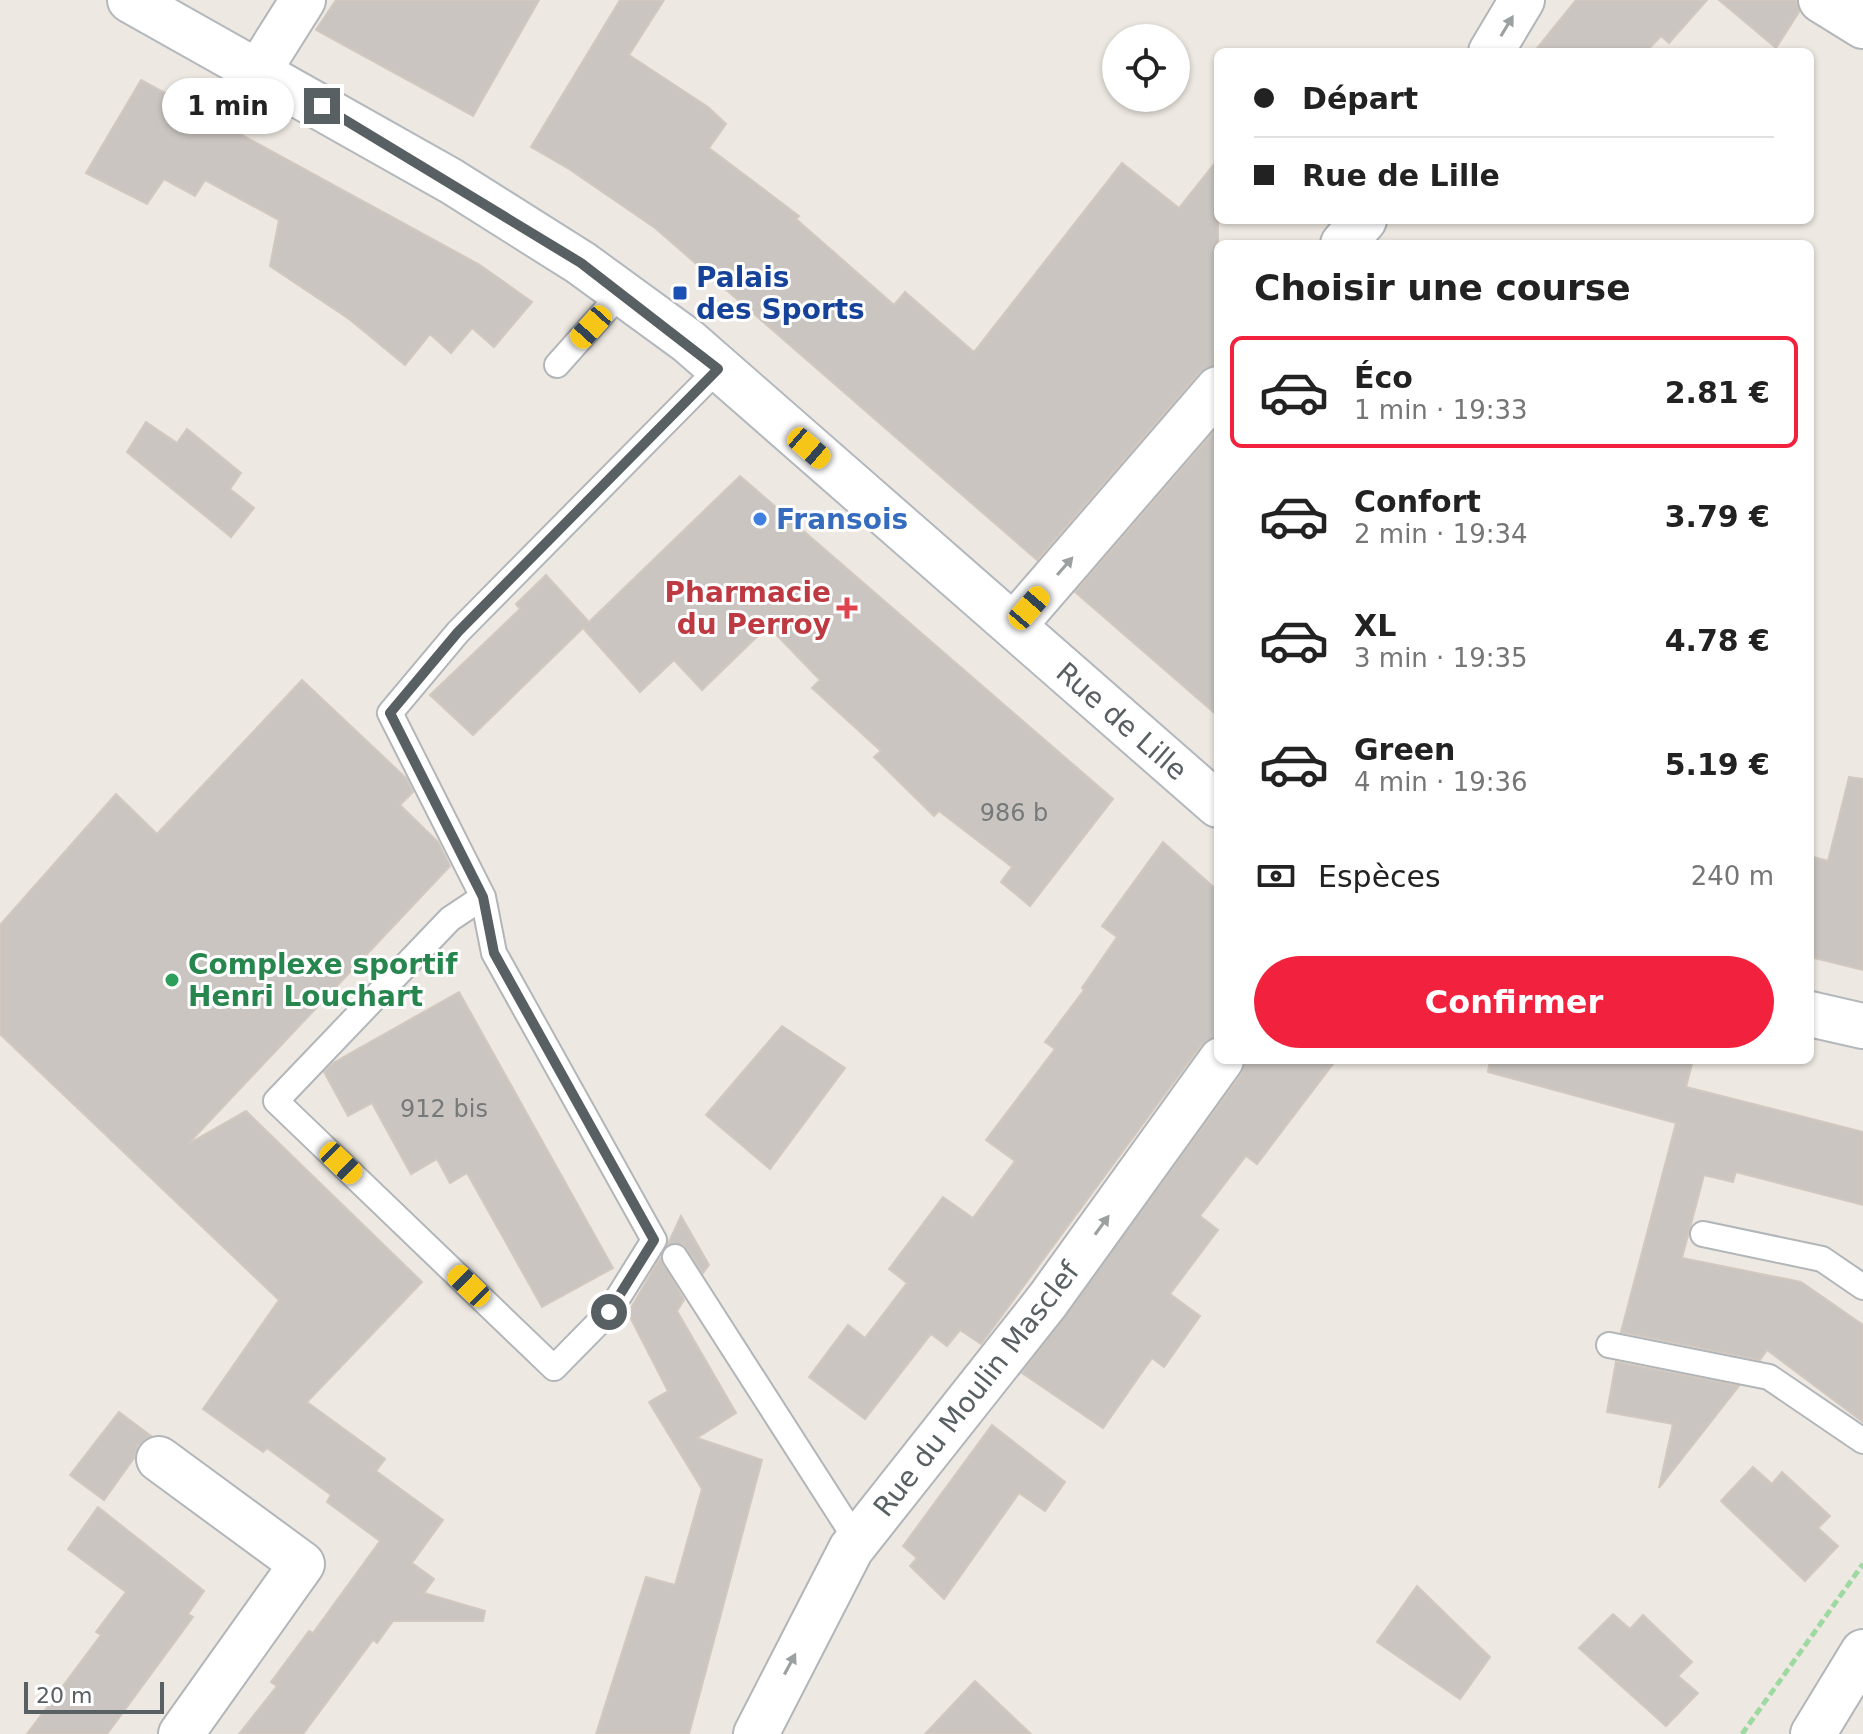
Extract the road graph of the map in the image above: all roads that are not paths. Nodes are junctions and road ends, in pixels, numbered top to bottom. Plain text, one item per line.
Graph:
1 (130, 0) edge
2 (303, 0) edge
3 (1522, 0) edge
4 (1821, 0) edge
5 (1863, 26) edge
6 (1493, 48) edge
7 (259, 70) junction
8 (1360, 224) edge
9 (1346, 240) edge
10 (622, 292) junction
11 (557, 365) dead end
12 (718, 369) junction
13 (1214, 394) edge
14 (1014, 625) junction
15 (1214, 801) edge
16 (483, 897) junction
17 (1814, 1015) edge
18 (1863, 1026) edge
19 (1218, 1064) edge
20 (1703, 1234) dead end
21 (675, 1257) dead end
22 (1863, 1287) edge
23 (1609, 1345) dead end
24 (1863, 1441) edge
25 (159, 1459) dead end
26 (857, 1541) junction
27 (1863, 1652) edge
28 (181, 1734) edge
29 (756, 1734) edge
30 (1813, 1734) edge

1 - 7 street, Rue de Lille
2 - 7 street
6 -> 3 street
4 - 5 street
7 - 10 street, Rue de Lille
8 - 9 street
10 - 11 lane
10 - 12 street, Rue de Lille
12 - 14 street, Rue de Lille
12 - 16 lane
14 -> 13 street
14 - 15 street, Rue de Lille
16 - 16 lane
17 - 18 street
26 -> 19 street, Rue du Moulin Masclef
20 - 22 lane
21 - 26 lane
23 - 24 lane
25 - 28 street
29 -> 26 street, Rue du Moulin Masclef
27 - 30 street

